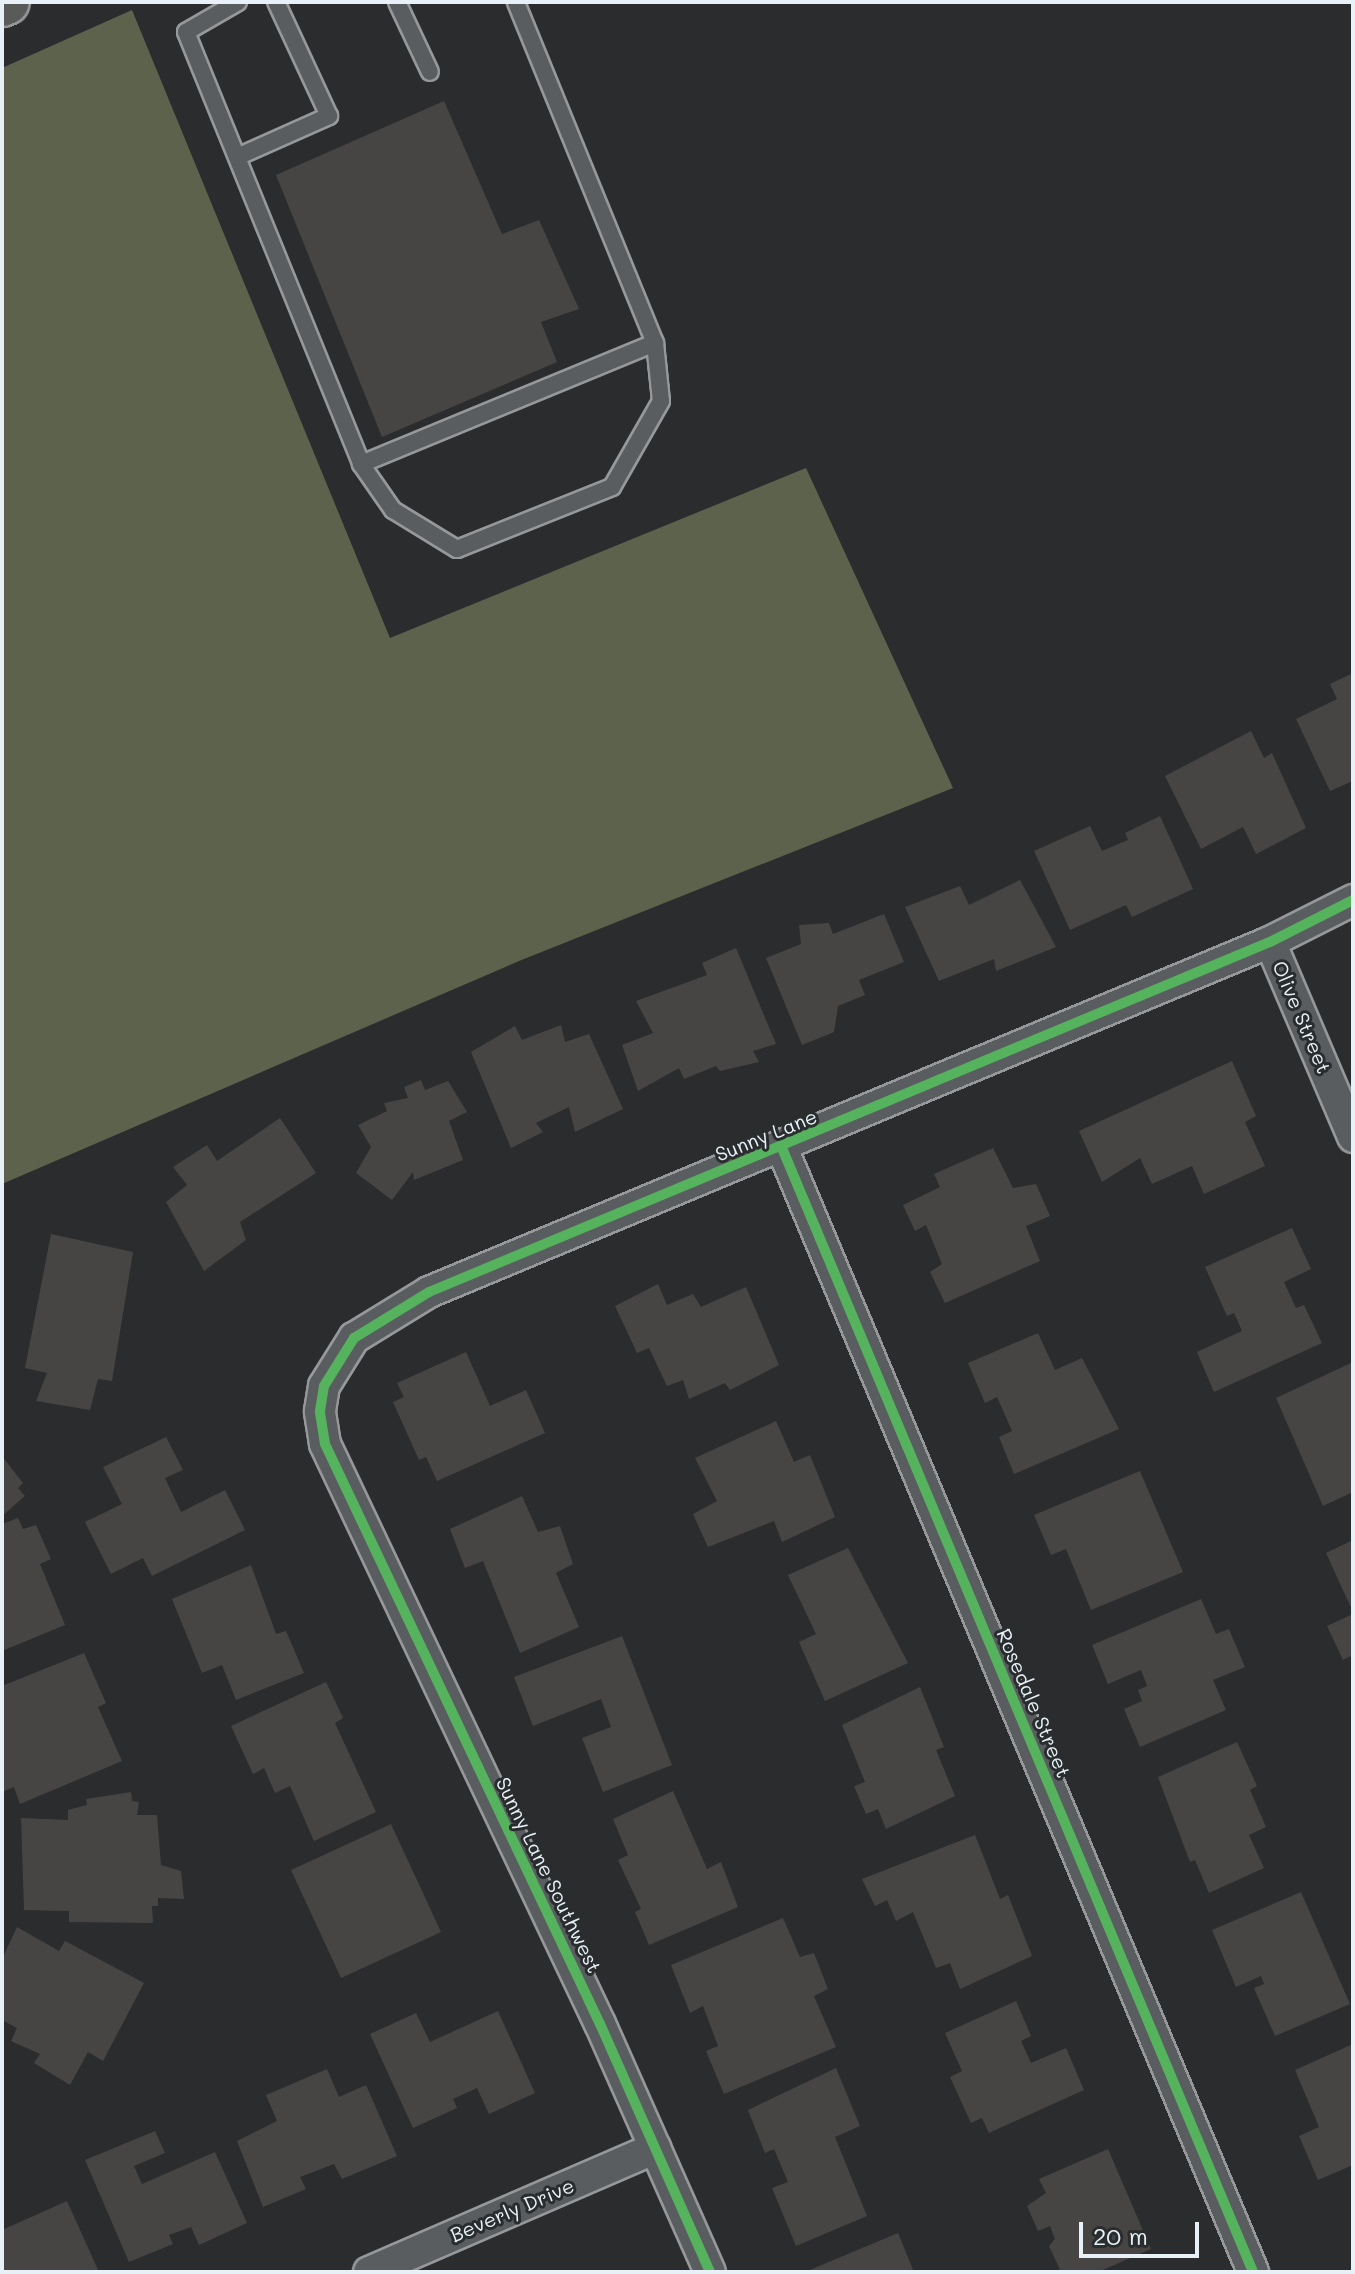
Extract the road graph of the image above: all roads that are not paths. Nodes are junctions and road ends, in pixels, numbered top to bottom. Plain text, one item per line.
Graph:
1 (276, 2) edge
2 (397, 2) edge
3 (516, 2) edge
4 (233, 3) edge
5 (430, 72) dead end
6 (237, 157) junction
7 (655, 343) junction
8 (361, 464) junction
9 (1353, 900) edge
10 (1270, 942) junction
11 (1353, 1137) edge
12 (782, 1148) junction
13 (348, 1497) joint
14 (655, 2148) junction
15 (369, 2272) edge
16 (710, 2272) edge
17 (1253, 2272) edge

1 - 6 lane
2 - 5 lane
3 - 7 lane
4 - 6 lane
6 - 8 lane
7 - 8 lane
7 - 8 lane
9 - 10 street, Sunny Lane
10 - 11 street, Olive Street
10 - 12 street, Sunny Lane
12 - 13 street, Sunny Lane
12 - 17 street, Rosedale Street
13 - 14 street, Sunny Lane Southwest
14 - 15 street, Beverly Drive
14 - 16 street, Sunny Lane Southwest

